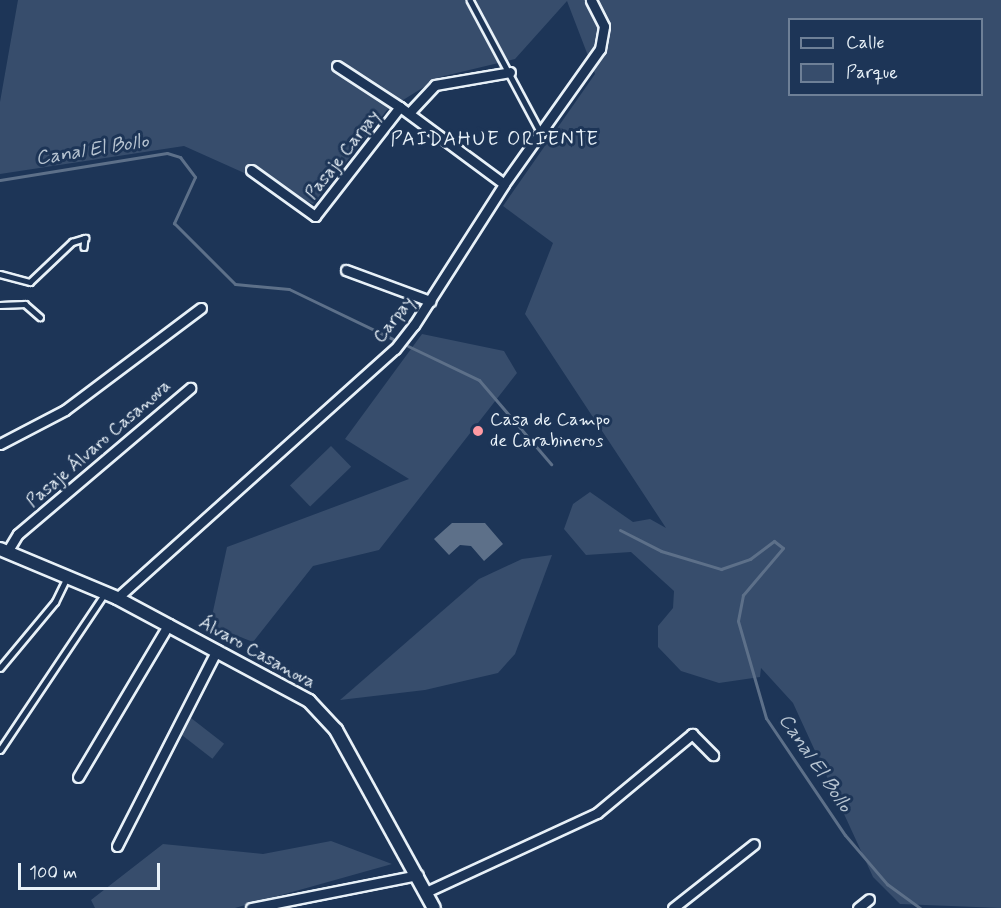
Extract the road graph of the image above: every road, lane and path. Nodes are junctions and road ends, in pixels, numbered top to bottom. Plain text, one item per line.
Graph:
1 (470, 0) edge
2 (591, 0) edge
3 (337, 66) dead end
4 (510, 72) junction
5 (404, 110) junction
6 (541, 133) junction
7 (251, 170) dead end
8 (504, 184) junction
9 (84, 247) dead end
10 (346, 270) dead end
11 (0, 274) edge
12 (430, 302) junction
13 (0, 305) edge
14 (201, 308) dead end
15 (40, 316) dead end
16 (190, 388) dead end
17 (0, 444) edge
18 (2, 554) edge
19 (67, 576) junction
20 (111, 595) junction
21 (169, 624) junction
22 (217, 650) junction
23 (0, 668) edge
24 (0, 750) edge
25 (713, 754) dead end
26 (78, 777) dead end
27 (754, 844) dead end
28 (117, 846) dead end
29 (418, 875) junction
30 (426, 892) junction
31 (869, 899) dead end
32 (251, 908) edge
33 (434, 908) edge
34 (673, 908) edge
35 (858, 908) edge

1 - 4 lane
2 - 6 street, Carpay
3 - 5 street, Pasaje Carpay
4 - 5 street, Pasaje Carpay
4 - 6 lane
5 - 7 street, Pasaje Carpay
5 - 8 street, Pasaje Carpay
6 - 8 street, Carpay
8 - 12 street, Carpay
9 - 11 lane
10 - 12 street
12 - 20 street, Carpay
13 - 15 lane
14 - 17 street
16 - 18 street, Pasaje Álvaro Casanova
18 - 19 street, Álvaro Casanova
19 - 20 street, Álvaro Casanova
19 - 23 lane
20 - 21 street, Álvaro Casanova
20 - 24 lane
21 - 22 street, Álvaro Casanova
21 - 26 street
22 - 28 street
22 - 29 street, Álvaro Casanova
25 - 30 street
27 - 34 street
29 - 30 street, Álvaro Casanova
29 - 32 street
30 - 33 street, Álvaro Casanova
31 - 35 street

